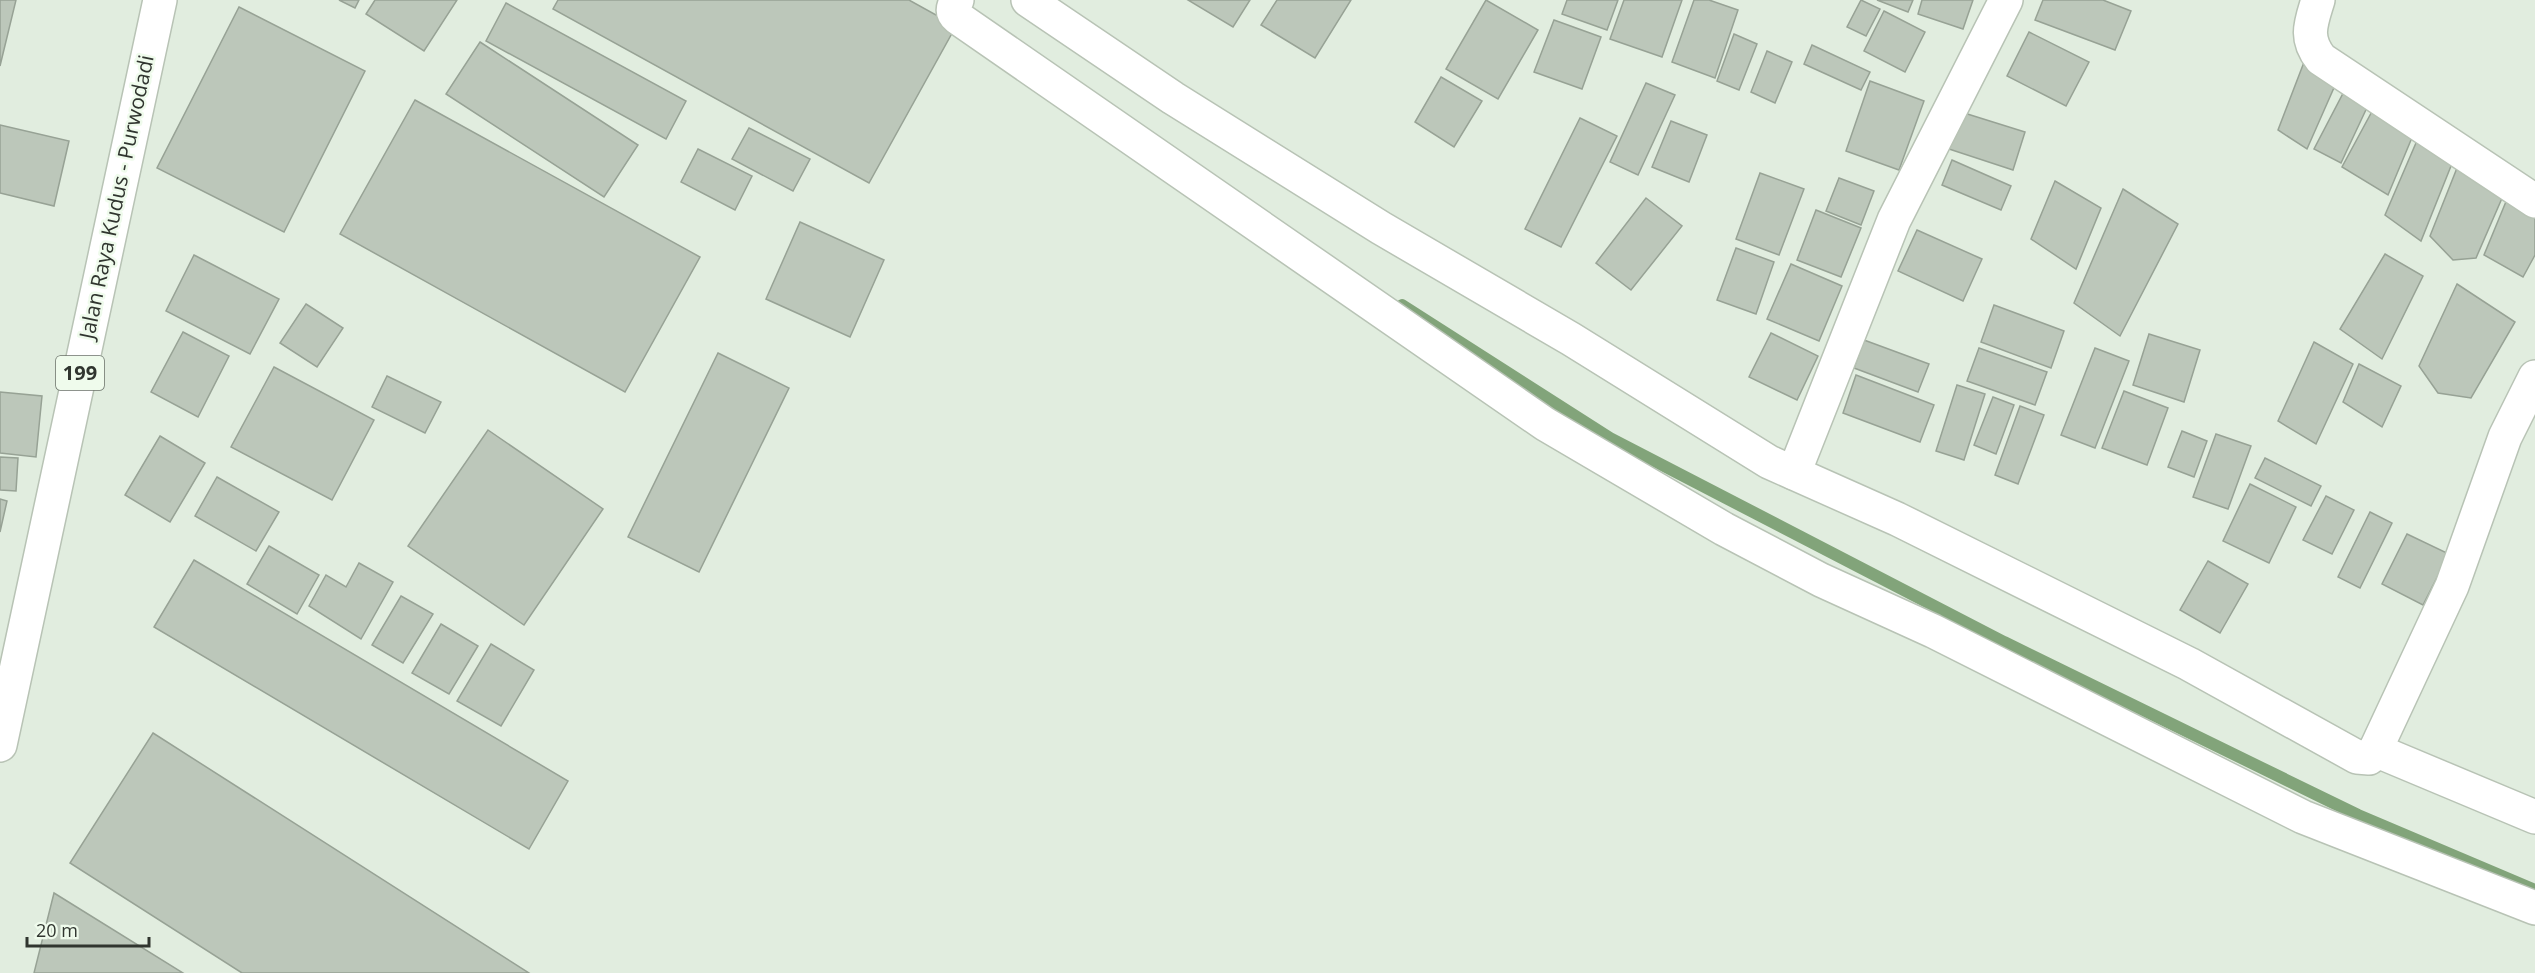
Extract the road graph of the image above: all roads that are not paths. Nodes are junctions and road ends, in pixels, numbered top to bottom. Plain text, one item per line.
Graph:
1 (160, 0) edge
2 (1028, 0) edge
3 (2006, 0) edge
4 (2318, 0) edge
5 (956, 2) edge
6 (2535, 201) edge
7 (2535, 377) edge
8 (1794, 473) junction
9 (0, 745) edge
10 (2375, 750) junction
11 (2535, 817) edge
12 (2535, 908) edge

1 - 9 street, Jalan Raya Kudus - Purwodadi / 199
2 - 8 street
3 - 8 street
4 - 6 street
5 - 12 street
7 - 10 street
8 - 10 street
10 - 11 street

